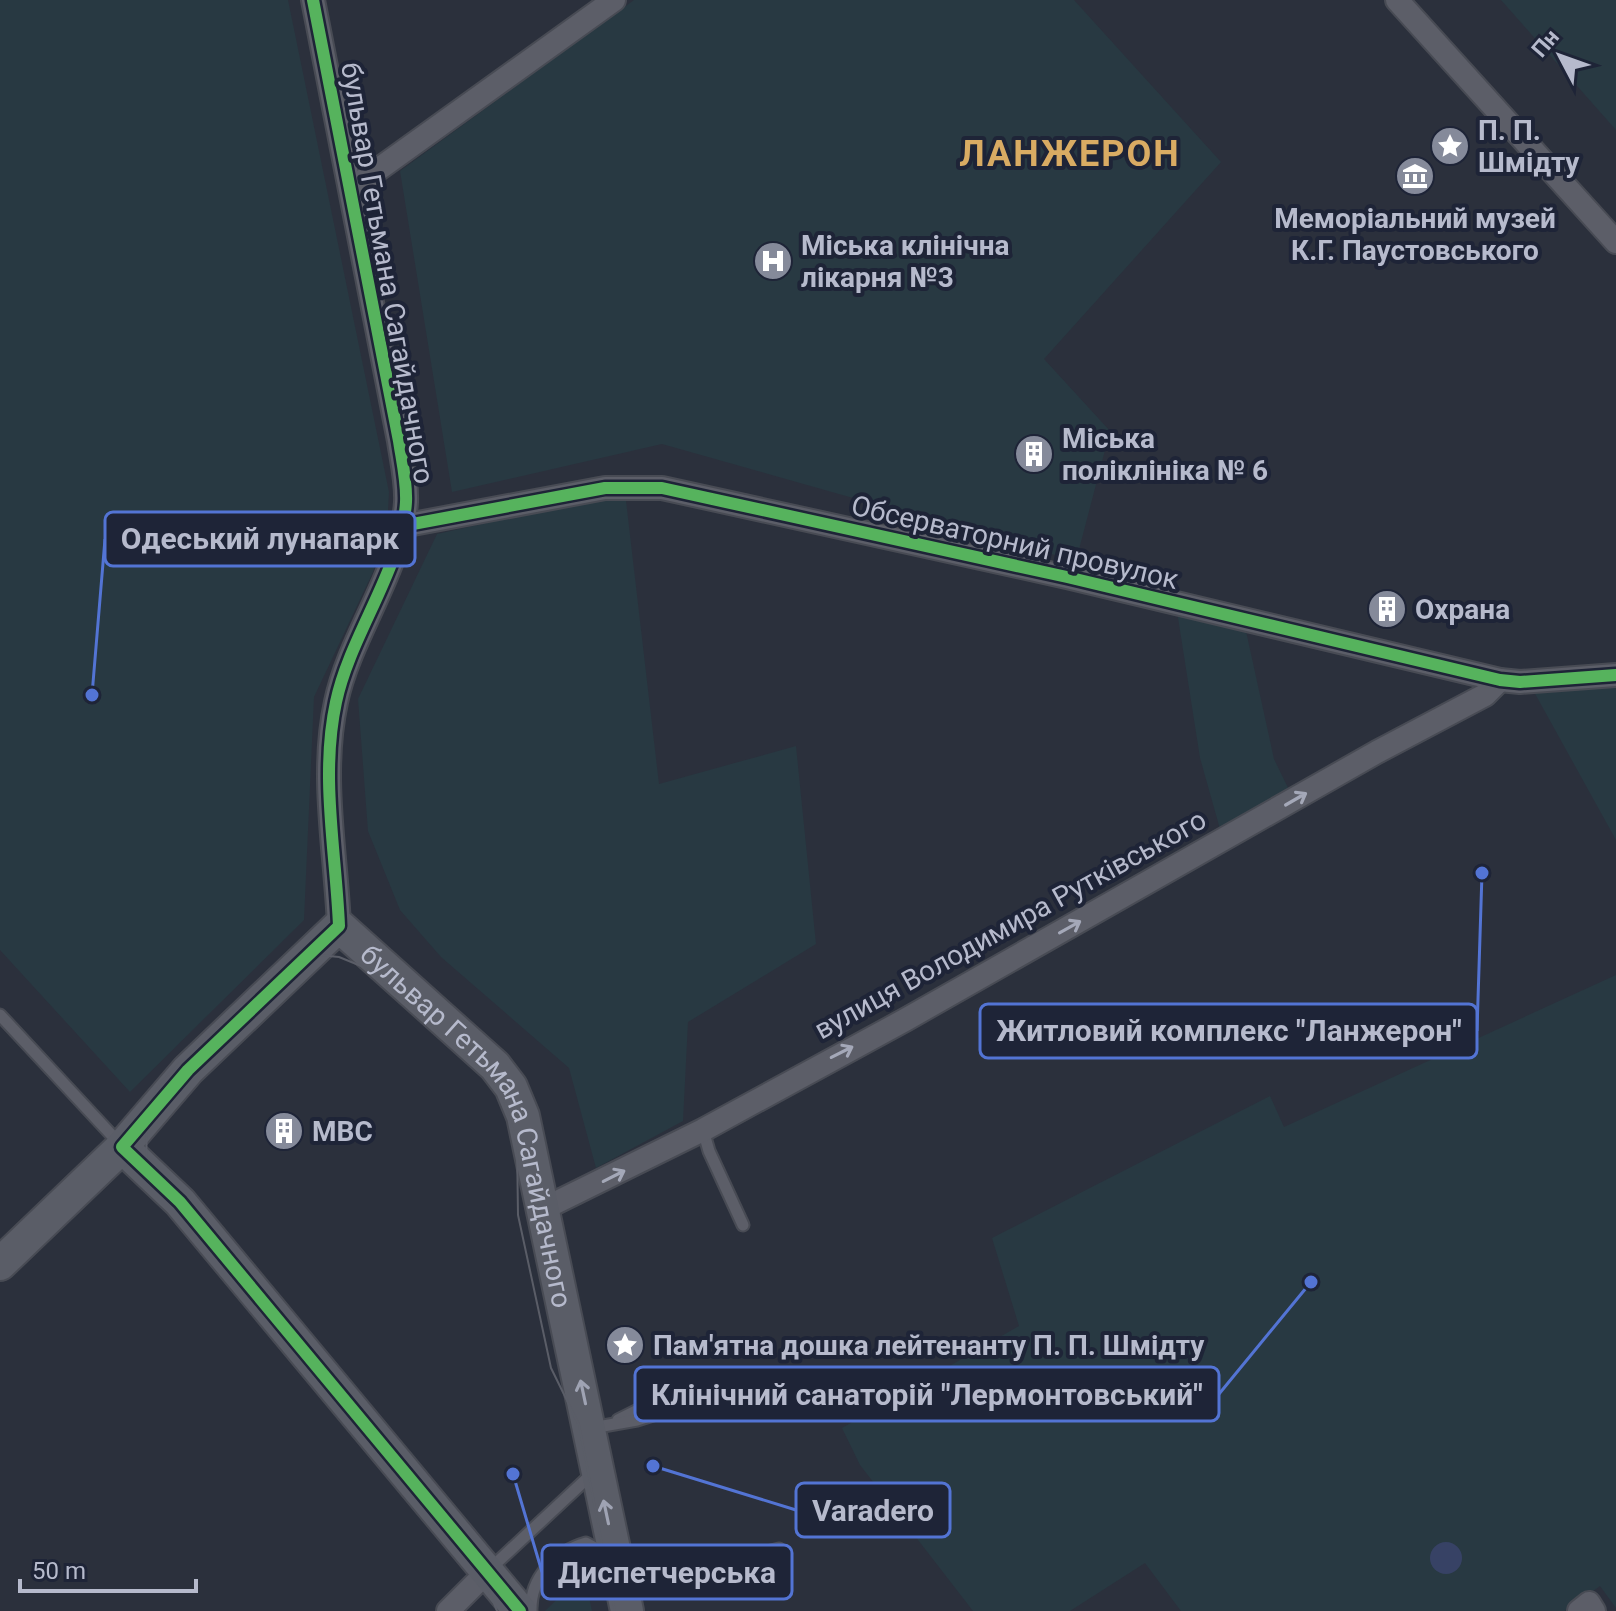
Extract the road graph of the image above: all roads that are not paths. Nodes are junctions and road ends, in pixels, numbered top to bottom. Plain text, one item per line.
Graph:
1 (313, 0) edge
2 (614, 0) edge
3 (1397, 0) edge
4 (351, 189) junction
5 (1616, 242) edge
6 (402, 526) junction
7 (1616, 675) edge
8 (1500, 680) junction
9 (339, 926) junction
10 (0, 1015) edge
11 (703, 1130) junction
12 (134, 1157) junction
13 (543, 1209) junction
14 (743, 1225) dead end
15 (0, 1264) edge
16 (707, 1398) dead end
17 (648, 1405) dead end
18 (599, 1427) junction
19 (597, 1468) junction
20 (779, 1549) dead end
21 (482, 1566) junction
22 (622, 1588) edge
23 (448, 1611) edge
24 (520, 1611) edge
25 (531, 1611) edge

1 - 4 street, бульвар Гетьмана Сагайдачного
2 - 4 street
3 - 5 street
4 - 6 street, бульвар Гетьмана Сагайдачного
6 - 8 street, Обсерваторний провулок
6 - 9 street, бульвар Гетьмана Сагайдачного
7 - 8 street, Обсерваторний провулок
11 -> 8 street, вулиця Володимира Рутківського
9 - 12 street
9 - 13 street, бульвар Гетьмана Сагайдачного
10 - 12 lane
13 -> 11 street, вулиця Володимира Рутківського
11 - 14 lane
12 - 15 street
12 - 21 street
18 -> 13 street, бульвар Гетьмана Сагайдачного
16 - 18 lane
17 - 18 lane
18 - 19 street, бульвар Гетьмана Сагайдачного
19 - 21 lane
22 -> 19 street, бульвар Гетьмана Сагайдачного
20 - 22 lane
21 - 23 street
21 - 24 street
22 - 25 lane

